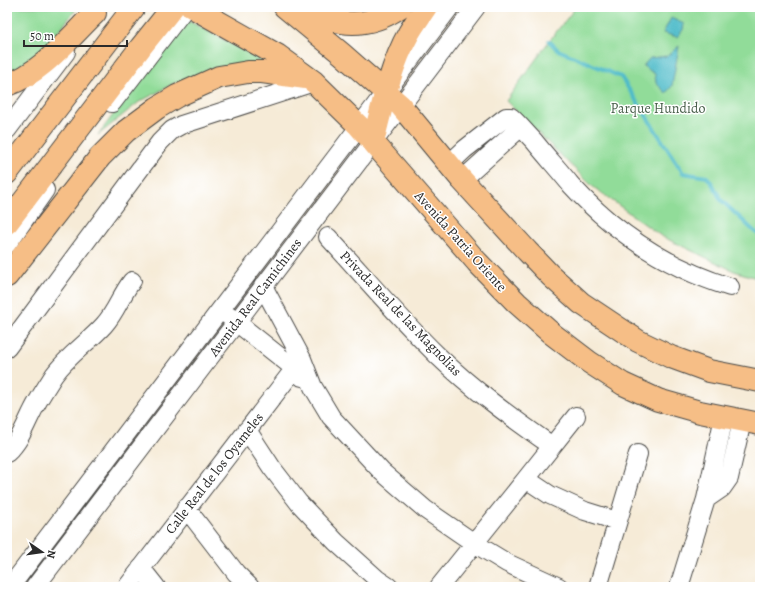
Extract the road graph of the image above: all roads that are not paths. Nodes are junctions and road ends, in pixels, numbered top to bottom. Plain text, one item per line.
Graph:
1 (134, 7) edge
2 (186, 7) edge
3 (192, 7) edge
4 (400, 7) edge
5 (426, 7) edge
6 (450, 7) edge
7 (476, 7) edge
8 (286, 8) edge
9 (98, 10) edge
10 (173, 16) edge
11 (312, 80) junction
12 (7, 85) edge
13 (393, 99) junction
14 (13, 118) edge
15 (7, 130) edge
16 (366, 134) junction
17 (455, 172) junction
18 (7, 173) edge
19 (7, 223) edge
20 (328, 236) dead end
21 (7, 244) edge
22 (7, 276) edge
23 (132, 282) dead end
24 (263, 286) junction
25 (730, 287) dead end
26 (220, 310) junction
27 (236, 321) junction
28 (7, 348) edge
29 (298, 364) junction
30 (760, 381) edge
31 (576, 416) dead end
32 (742, 421) edge
33 (247, 430) junction
34 (124, 436) junction
35 (552, 446) junction
36 (140, 448) junction
37 (7, 453) edge
38 (638, 454) dead end
39 (526, 479) junction
40 (186, 508) junction
41 (618, 521) junction
42 (474, 543) junction
43 (141, 568) junction
44 (10, 587) edge
45 (35, 587) edge
46 (127, 587) edge
47 (156, 587) edge
48 (250, 587) edge
49 (389, 587) edge
50 (439, 587) edge
51 (559, 587) edge
52 (598, 587) edge
53 (679, 587) edge

1 - 18 main road
2 - 10 street
3 - 11 main road, Avenida Patria Oriente
4 - 8 main road
5 - 13 main road
6 - 13 street
7 - 13 street
8 - 13 main road
9 - 12 main road
9 - 14 street
10 - 19 main road
10 - 21 street
11 - 16 main road, Avenida Patria Oriente
11 - 22 main road
11 - 28 street
13 - 16 main road
13 - 17 main road
14 - 15 street
16 - 24 street, Avenida Real Camichines
16 - 26 street, Avenida Real Camichines
16 - 32 main road, Avenida Patria Oriente
17 - 25 street
17 - 30 main road
20 - 35 street, Privada Real de las Magnolias
23 - 37 street
24 - 27 street, Avenida Real Camichines
24 - 29 street
26 - 27 street
26 - 34 street, Avenida Real Camichines
27 - 29 street
27 - 36 street, Avenida Real Camichines
29 - 33 street, Calle Real de los Oyameles
29 - 42 street
31 - 35 street
32 - 53 street
33 - 40 street, Calle Real de los Oyameles
33 - 49 street
34 - 36 street
34 - 44 street, Avenida Real Camichines
35 - 39 street
36 - 45 street, Avenida Real Camichines
38 - 41 street
39 - 41 street
39 - 42 street
40 - 43 street, Calle Real de los Oyameles
40 - 48 street
41 - 52 street
42 - 50 street
42 - 51 street
43 - 46 street, Calle Real de los Oyameles
43 - 47 street

